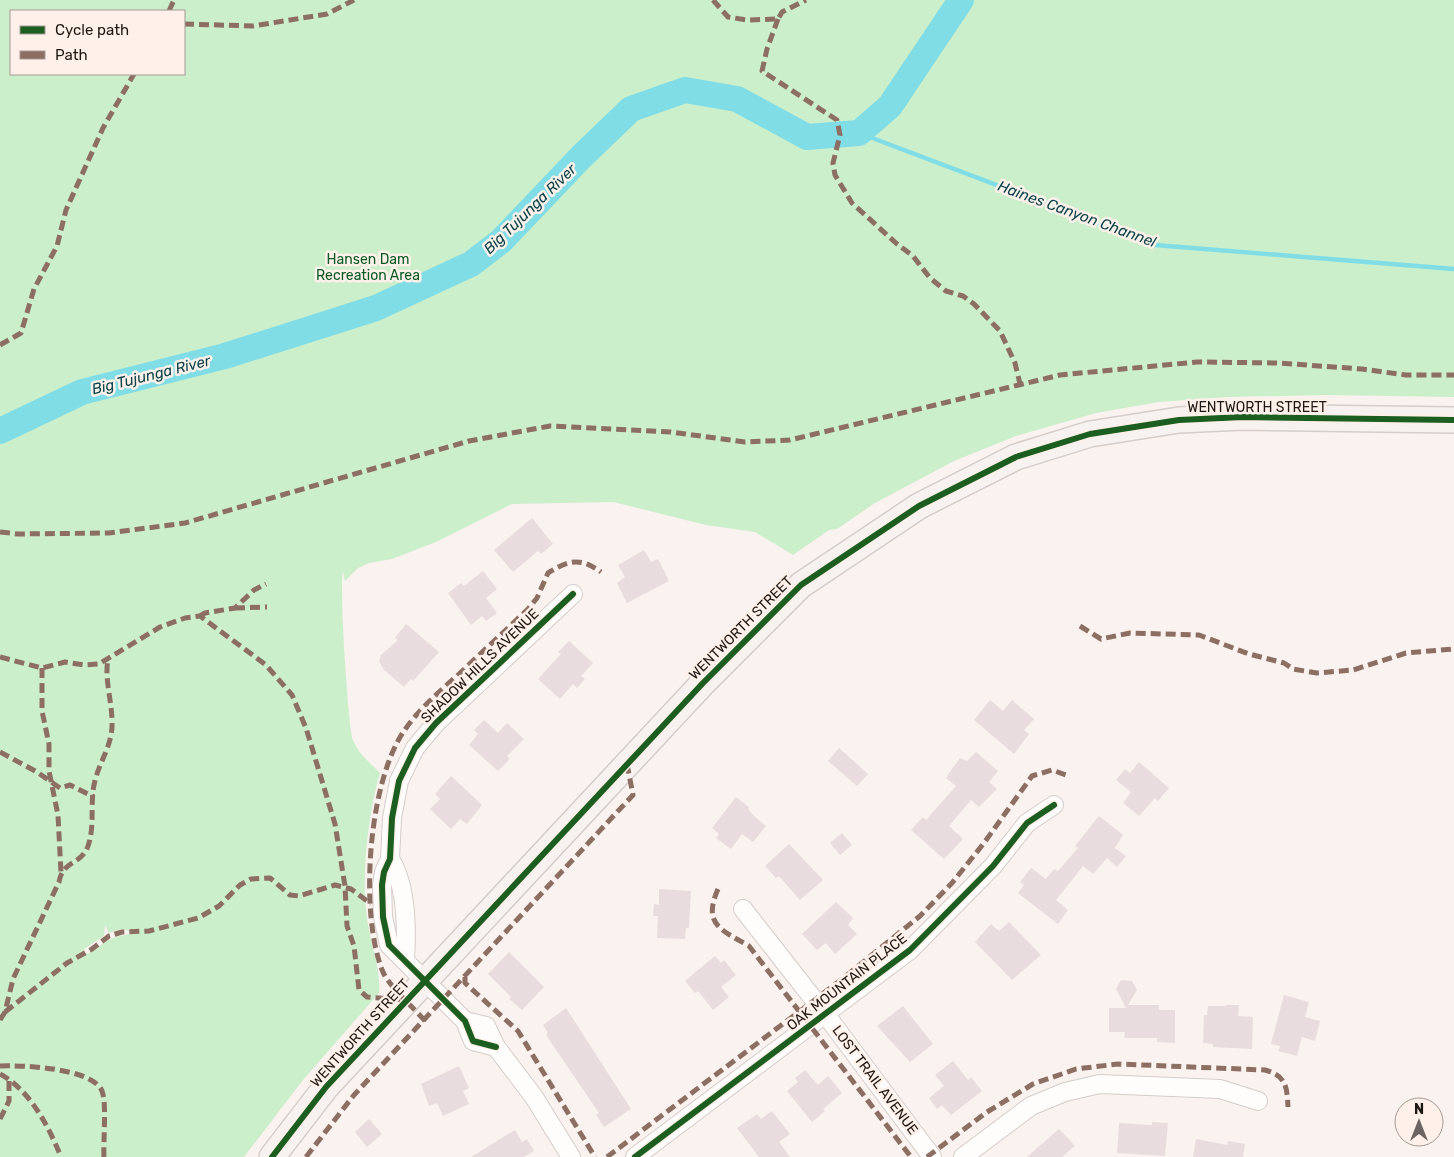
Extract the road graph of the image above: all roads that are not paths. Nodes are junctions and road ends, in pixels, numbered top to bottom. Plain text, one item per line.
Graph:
1 (1454, 420) edge
2 (573, 594) dead end
3 (1054, 805) dead end
4 (390, 859) junction
5 (403, 902) junction
6 (383, 904) junction
7 (742, 909) dead end
8 (405, 960) junction
9 (425, 979) junction
10 (826, 1015) junction
11 (1258, 1101) dead end
12 (272, 1157) edge
13 (571, 1157) edge
14 (635, 1157) edge
15 (932, 1157) edge
16 (963, 1157) edge

1 - 9 main road, WENTWORTH STREET
2 - 4 street, SHADOW HILLS AVENUE
3 - 10 street, OAK MOUNTAIN PLACE
4 - 5 street, SHADOW HILLS AVENUE
4 - 6 street, SHADOW HILLS AVENUE
5 - 6 street
5 - 8 street, SHADOW HILLS AVENUE
6 - 8 street, SHADOW HILLS AVENUE
7 - 10 street, LOST TRAIL AVENUE
8 - 9 street, SHADOW HILLS AVENUE
9 - 12 main road, WENTWORTH STREET
9 - 13 street, SHADOW HILLS AVENUE
10 - 14 street, OAK MOUNTAIN PLACE
10 - 15 street, LOST TRAIL AVENUE
11 - 16 street

